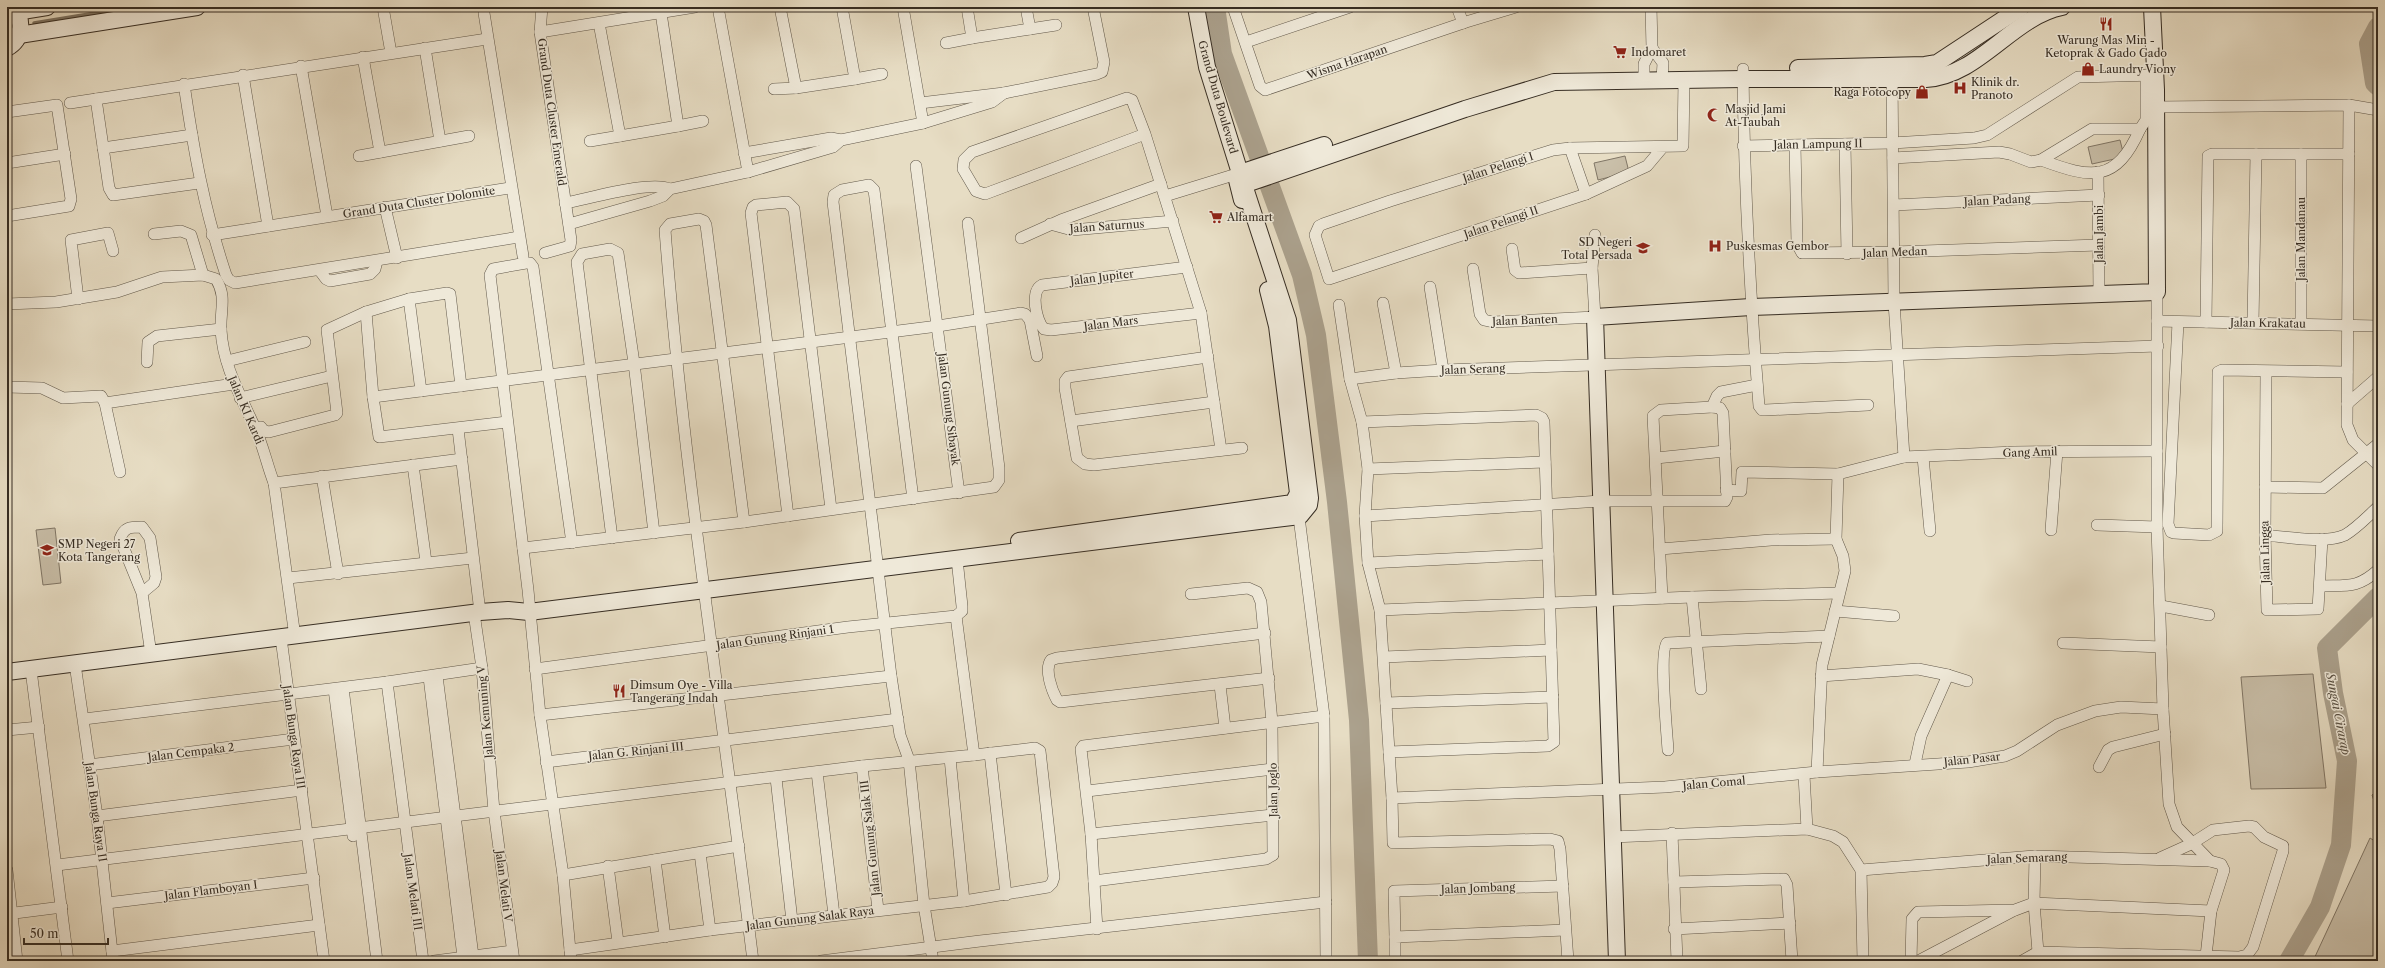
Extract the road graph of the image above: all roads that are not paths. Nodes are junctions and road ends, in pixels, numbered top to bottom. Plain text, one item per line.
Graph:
1 (47, 7) edge
2 (197, 7) edge
3 (383, 7) edge
4 (542, 7) edge
5 (695, 7) edge
6 (718, 7) edge
7 (780, 7) edge
8 (842, 7) edge
9 (903, 7) edge
10 (967, 7) edge
11 (1026, 7) edge
12 (1093, 7) edge
13 (1196, 7) edge
14 (1233, 7) edge
15 (1350, 7) edge
16 (1457, 7) edge
17 (1461, 7) edge
18 (1516, 7) edge
19 (1651, 7) edge
20 (2022, 7) edge
21 (2059, 7) edge
22 (2152, 7) edge
23 (14, 9) edge
24 (484, 13) dead end
25 (661, 13) junction
26 (1464, 22) junction
27 (600, 23) junction
28 (1056, 25) dead end
29 (1030, 29) junction
30 (540, 32) junction
31 (18, 35) junction
32 (972, 38) junction
33 (487, 39) junction
34 (1246, 42) junction
35 (946, 43) dead end
36 (7, 48) edge
37 (425, 48) junction
38 (1652, 48) junction
39 (391, 53) junction
40 (363, 57) junction
41 (301, 66) junction
42 (1892, 72) junction
43 (882, 74) dead end
44 (1743, 74) junction
45 (243, 75) junction
46 (1644, 75) junction
47 (1662, 75) junction
48 (2151, 75) junction
49 (855, 79) junction
50 (1684, 80) junction
51 (184, 84) junction
52 (796, 88) junction
53 (774, 89) dead end
54 (1004, 93) junction
55 (96, 99) junction
56 (70, 103) dead end
57 (920, 103) junction
58 (2349, 105) junction
59 (2156, 107) junction
60 (2378, 110) edge
61 (7, 112) edge
62 (703, 121) dead end
63 (923, 123) junction
64 (678, 126) junction
65 (2140, 129) junction
66 (1145, 134) junction
67 (192, 135) junction
68 (469, 136) dead end
69 (620, 136) junction
70 (1974, 138) junction
71 (841, 140) junction
72 (440, 141) junction
73 (590, 141) dead end
74 (1892, 143) junction
75 (1845, 144) junction
76 (1795, 145) junction
77 (1744, 146) junction
78 (1663, 147) junction
79 (103, 148) junction
80 (1570, 148) junction
81 (380, 152) junction
82 (744, 153) junction
83 (65, 154) junction
84 (1975, 154) junction
85 (2256, 154) junction
86 (2301, 154) junction
87 (2349, 154) junction
88 (359, 156) dead end
89 (1894, 158) junction
90 (2041, 160) junction
91 (7, 163) edge
92 (916, 166) dead end
93 (748, 172) junction
94 (2098, 172) junction
95 (1244, 178) junction
96 (199, 183) junction
97 (1161, 184) junction
98 (510, 188) junction
99 (670, 189) junction
100 (1586, 194) junction
101 (2099, 195) junction
102 (1165, 196) junction
103 (565, 203) junction
104 (1894, 205) junction
105 (385, 207) junction
106 (7, 216) edge
107 (327, 216) junction
108 (1173, 221) junction
109 (968, 223) dead end
110 (569, 224) junction
111 (1050, 224) junction
112 (268, 226) junction
113 (154, 234) dead end
114 (212, 235) junction
115 (1595, 235) dead end
116 (519, 238) junction
117 (1021, 238) dead end
118 (2099, 245) junction
119 (1512, 249) dead end
120 (113, 252) dead end
121 (1894, 252) junction
122 (545, 253) dead end
123 (1847, 254) junction
124 (522, 256) dead end
125 (397, 258) junction
126 (1188, 267) junction
127 (1592, 268) junction
128 (1473, 269) dead end
129 (203, 275) junction
130 (1329, 279) joint
131 (1430, 287) dead end
132 (2157, 292) junction
133 (2099, 295) junction
134 (78, 299) junction
135 (409, 299) junction
136 (1894, 302) junction
137 (7, 304) edge
138 (1383, 304) dead end
139 (1339, 305) dead end
140 (1751, 307) junction
141 (1037, 308) joint
142 (366, 312) junction
143 (1201, 313) junction
144 (1595, 317) junction
145 (980, 320) junction
146 (2157, 321) junction
147 (2178, 322) junction
148 (2206, 322) junction
149 (2253, 323) junction
150 (2300, 324) junction
151 (2348, 325) junction
152 (938, 326) junction
153 (2378, 326) edge
154 (221, 329) junction
155 (893, 332) junction
156 (850, 337) junction
157 (306, 342) dead end
158 (811, 342) junction
159 (2158, 346) junction
160 (767, 347) junction
161 (722, 352) junction
162 (1896, 354) junction
163 (1037, 356) dead end
164 (1208, 357) junction
165 (675, 358) junction
166 (1756, 360) junction
167 (227, 361) junction
168 (147, 362) dead end
169 (634, 363) junction
170 (1596, 365) junction
171 (591, 369) junction
172 (1443, 370) junction
173 (2266, 372) junction
174 (2347, 372) junction
175 (1396, 373) junction
176 (548, 375) junction
177 (332, 376) junction
178 (2378, 377) edge
179 (1350, 379) junction
180 (502, 381) junction
181 (234, 384) junction
182 (1757, 385) junction
183 (461, 386) junction
184 (7, 387) edge
185 (421, 391) junction
186 (373, 397) junction
187 (240, 398) junction
188 (1214, 402) junction
189 (105, 403) junction
190 (2347, 404) junction
191 (1868, 405) dead end
192 (1712, 407) junction
193 (1071, 421) junction
194 (507, 422) junction
195 (1362, 422) junction
196 (255, 428) junction
197 (458, 429) junction
198 (2378, 444) edge
199 (1242, 448) dead end
200 (1221, 450) junction
201 (1725, 451) junction
202 (2057, 451) junction
203 (2157, 451) junction
204 (2367, 454) junction
205 (1904, 457) junction
206 (1923, 457) junction
207 (1656, 458) junction
208 (462, 459) junction
209 (1545, 462) junction
210 (413, 465) junction
211 (2378, 465) edge
212 (1368, 469) junction
213 (120, 472) dead end
214 (1838, 474) junction
215 (322, 476) junction
216 (274, 483) junction
217 (2265, 487) junction
218 (1726, 490) junction
219 (959, 493) junction
220 (913, 499) junction
221 (1658, 500) junction
222 (1601, 501) junction
223 (870, 504) junction
224 (1546, 504) junction
225 (2378, 507) edge
226 (831, 509) junction
227 (1298, 509) junction
228 (788, 516) junction
229 (1365, 516) junction
230 (744, 522) junction
231 (2097, 525) dead end
232 (2158, 527) junction
233 (697, 528) junction
234 (2051, 530) dead end
235 (1930, 531) dead end
236 (654, 533) junction
237 (2265, 535) junction
238 (612, 538) junction
239 (1836, 539) junction
240 (2322, 539) junction
241 (572, 542) junction
242 (522, 548) junction
243 (1660, 549) junction
244 (1548, 554) junction
245 (473, 558) junction
246 (956, 559) junction
247 (426, 562) junction
248 (1368, 563) junction
249 (877, 564) junction
250 (2378, 570) edge
251 (338, 574) junction
252 (288, 578) junction
253 (704, 585) junction
254 (2320, 586) junction
255 (142, 593) junction
256 (1839, 593) junction
257 (1190, 594) dead end
258 (1692, 597) junction
259 (1662, 598) junction
260 (1604, 600) junction
261 (1549, 603) junction
262 (2161, 606) junction
263 (529, 607) junction
264 (1380, 610) junction
265 (1835, 611) junction
266 (477, 613) junction
267 (2209, 615) dead end
268 (956, 616) junction
269 (1894, 616) dead end
270 (886, 623) junction
271 (1265, 633) junction
272 (1829, 636) junction
273 (288, 637) junction
274 (1697, 643) junction
275 (2063, 643) dead end
276 (710, 646) junction
277 (2161, 647) junction
278 (1551, 650) junction
279 (151, 654) junction
280 (1384, 657) junction
281 (75, 664) junction
282 (482, 668) junction
283 (535, 669) junction
284 (31, 670) junction
285 (7, 672) edge
286 (1948, 675) junction
287 (433, 676) junction
288 (891, 676) junction
289 (1821, 676) junction
290 (1269, 678) junction
291 (1967, 681) dead end
292 (387, 682) junction
293 (1220, 685) junction
294 (339, 688) junction
295 (1701, 689) dead end
296 (288, 694) junction
297 (719, 695) junction
298 (1553, 697) junction
299 (1386, 703) junction
300 (2163, 709) junction
301 (540, 715) junction
302 (1324, 716) junction
303 (84, 719) junction
304 (898, 719) junction
305 (1272, 722) junction
306 (39, 726) junction
307 (1225, 728) junction
308 (7, 730) edge
309 (2165, 734) junction
310 (725, 741) junction
311 (294, 742) junction
312 (1668, 750) dead end
313 (1389, 752) junction
314 (990, 753) junction
315 (974, 755) junction
316 (950, 758) junction
317 (909, 760) junction
318 (546, 762) junction
319 (1915, 764) junction
320 (862, 766) junction
321 (2099, 767) dead end
322 (89, 768) junction
323 (1273, 769) junction
324 (817, 772) junction
325 (1818, 772) junction
326 (1804, 774) junction
327 (776, 778) junction
328 (731, 783) junction
329 (1610, 789) junction
330 (302, 790) junction
331 (1087, 791) junction
332 (1392, 798) junction
333 (553, 805) junction
334 (494, 810) junction
335 (1273, 815) junction
336 (97, 816) junction
337 (450, 817) junction
338 (404, 823) junction
339 (356, 829) junction
340 (1807, 829) junction
341 (1672, 833) junction
342 (1091, 834) junction
343 (308, 835) junction
344 (1612, 837) junction
345 (2191, 844) junction
346 (739, 846) junction
347 (700, 852) junction
348 (2035, 856) junction
349 (2160, 858) junction
350 (102, 860) junction
351 (655, 860) junction
352 (2210, 861) junction
353 (57, 865) junction
354 (608, 866) junction
355 (7, 870) edge
356 (1861, 870) junction
357 (563, 875) junction
358 (314, 878) junction
359 (1094, 881) junction
360 (1674, 882) junction
361 (1563, 886) junction
362 (1006, 895) junction
363 (964, 901) junction
364 (1326, 902) junction
365 (107, 903) junction
366 (2034, 903) junction
367 (924, 905) junction
368 (62, 907) junction
369 (878, 910) junction
370 (2015, 910) junction
371 (2211, 911) junction
372 (10, 914) edge
373 (834, 915) junction
374 (792, 921) junction
375 (1790, 923) junction
376 (319, 925) junction
377 (748, 925) junction
378 (1674, 928) junction
379 (1097, 929) junction
380 (710, 930) junction
381 (1565, 930) junction
382 (665, 936) junction
383 (1395, 937) junction
384 (618, 942) junction
385 (932, 948) junction
386 (2038, 952) junction
387 (113, 956) edge
388 (513, 956) edge
389 (570, 956) edge
390 (2206, 956) junction
391 (468, 957) junction
392 (18, 961) edge
393 (68, 961) edge
394 (324, 961) edge
395 (370, 961) edge
396 (377, 961) edge
397 (423, 961) edge
398 (434, 961) edge
399 (753, 961) edge
400 (821, 961) edge
401 (933, 961) edge
402 (1326, 961) edge
403 (1395, 961) edge
404 (1568, 961) edge
405 (1617, 961) edge
406 (1677, 961) edge
407 (1792, 961) edge
408 (1863, 961) edge
409 (1910, 961) edge
410 (1918, 961) edge
411 (2022, 961) edge

1 - 23 main road
2 - 31 main road
3 - 39 street
4 - 30 street
5 - 25 street, Grand Duta Cluster Emerald
6 - 82 street
7 - 52 street
8 - 49 street
9 - 57 street
10 - 32 street
11 - 29 street
12 - 54 street
13 - 95 main road, Grand Duta Boulevard
14 - 34 street, Wisma Harapan
15 - 34 street
16 - 26 street
17 - 26 street
18 - 26 street, Wisma Harapan
19 - 38 street
20 - 42 main road
21 - 42 main road
22 - 48 main road
23 - 31 main road
24 - 33 street, Grand Duta Cluster Dolomite
25 - 27 street, Grand Duta Cluster Emerald
25 - 64 street
26 - 34 street, Wisma Harapan
27 - 30 street, Grand Duta Cluster Emerald
27 - 69 street
28 - 29 street
29 - 32 street
30 - 103 street, Grand Duta Cluster Emerald
31 - 36 main road
32 - 35 street
33 - 37 street
33 - 98 street, Grand Duta Cluster Dolomite
37 - 39 street
37 - 72 street
38 - 46 street
38 - 47 street
39 - 40 street
40 - 41 street
40 - 81 street
41 - 45 street
41 - 107 street, Grand Duta Cluster Dolomite
42 - 44 main road
42 - 74 street
43 - 49 street
44 - 47 main road
44 - 50 main road
44 - 77 street
45 - 51 street
45 - 112 street
46 - 47 main road
46 - 95 main road
46 - 95 main road
47 - 50 main road
48 - 59 main road
48 - 65 street
48 - 70 street, Jalan Lampung II
49 - 52 street
50 - 78 street, Jalan Pelangi I
51 - 55 street
51 - 67 street
52 - 53 street
54 - 57 street
54 - 63 street
55 - 56 street
55 - 79 street
57 - 63 street
58 - 59 street
58 - 60 street
58 - 87 street
59 - 132 main road
61 - 83 street
62 - 64 street
63 - 71 street
64 - 69 street
65 - 90 street
65 - 94 street
66 - 66 street
66 - 97 street
67 - 79 street
67 - 96 street
68 - 72 street
69 - 73 street
70 - 74 street, Jalan Lampung II
70 - 84 street
71 - 82 street
71 - 93 street
72 - 81 street
74 - 75 street, Jalan Lampung II
74 - 89 street
75 - 76 street, Jalan Lampung II
75 - 123 street
76 - 77 street, Jalan Lampung II
76 - 123 street, Jalan Medan
77 - 140 street
78 - 80 street, Jalan Pelangi I
78 - 100 street, Jalan Pelangi II
79 - 96 street
80 - 100 street
80 - 130 street, Jalan Pelangi I
81 - 88 street
82 - 93 street
83 - 91 street
83 - 106 street
84 - 89 street
84 - 90 street
85 - 86 street
85 - 148 street
85 - 149 street
86 - 87 street
86 - 150 street, Jalan Mandanau
87 - 151 street
89 - 104 street
90 - 94 street
92 - 152 street, Jalan Gunung Sibayak
93 - 99 street
94 - 101 street, Jalan Jambi
95 - 102 street
95 - 227 main road, Grand Duta Boulevard
96 - 114 street
97 - 102 street
97 - 111 street
98 - 105 street, Grand Duta Cluster Dolomite
98 - 116 street, Grand Duta Cluster Dolomite
99 - 103 street
99 - 110 street
100 - 130 street, Jalan Pelangi II
101 - 104 street, Jalan Padang
101 - 118 street, Jalan Jambi
102 - 108 street
103 - 110 street, Grand Duta Cluster Emerald
104 - 121 street
105 - 107 street, Grand Duta Cluster Dolomite
105 - 125 street
107 - 112 street, Grand Duta Cluster Dolomite
108 - 111 street, Jalan Saturnus
108 - 126 street
109 - 145 street
110 - 122 street, Grand Duta Cluster Emerald
111 - 117 street
112 - 114 street, Grand Duta Cluster Dolomite
113 - 129 street
114 - 125 street
115 - 127 street
116 - 124 street, Grand Duta Cluster Dolomite
116 - 125 street
118 - 121 street, Jalan Medan
118 - 133 street, Jalan Jambi
119 - 127 street
120 - 134 street
121 - 123 street, Jalan Medan
121 - 136 street
126 - 141 street, Jalan Jupiter
126 - 143 street
127 - 144 street
128 - 144 street, Jalan Banten
129 - 134 street
129 - 154 street, Jalan KI Kardi
131 - 172 street
132 - 133 main road
132 - 146 street
133 - 136 main road
134 - 137 street
135 - 142 street
135 - 183 street
135 - 185 street
136 - 140 main road
136 - 162 street
138 - 175 street
139 - 179 street
140 - 144 main road
140 - 166 street
141 - 143 street, Jalan Mars
142 - 177 street
142 - 186 street
143 - 164 street
144 - 170 main road
145 - 152 street
145 - 163 street
145 - 219 street
146 - 147 street, Jalan Krakatau
146 - 159 street
147 - 148 street, Jalan Krakatau
147 - 173 street
148 - 149 street, Jalan Krakatau
149 - 150 street, Jalan Krakatau
150 - 151 street, Jalan Krakatau
151 - 153 street, Jalan Krakatau
151 - 174 street
152 - 155 street
152 - 219 street, Jalan Gunung Sibayak
154 - 167 street, Jalan KI Kardi
154 - 168 street
155 - 156 street
155 - 156 street
155 - 220 street
156 - 158 street
156 - 223 street
157 - 167 street
158 - 160 street
158 - 160 street
158 - 226 street
159 - 162 street, Jalan Serang
159 - 203 street
160 - 161 street
160 - 228 street
161 - 165 street
161 - 165 street
161 - 230 street
162 - 166 street, Jalan Serang
162 - 205 street
164 - 188 street
164 - 193 street
165 - 169 street
165 - 233 street
166 - 170 street, Jalan Serang
166 - 182 street
167 - 181 street, Jalan KI Kardi
169 - 171 street
169 - 171 street
169 - 236 street
170 - 172 street, Jalan Serang
170 - 222 main road
171 - 176 street
171 - 238 street
172 - 175 street, Jalan Serang
173 - 174 street
173 - 217 street, Jalan Lingga
174 - 190 street
175 - 179 street, Jalan Serang
176 - 180 street
176 - 180 street
176 - 241 street
177 - 187 street
177 - 196 street
178 - 190 street
179 - 195 street
180 - 183 street
180 - 194 street
181 - 187 street, Jalan KI Kardi
181 - 189 street
182 - 191 street
182 - 192 street
183 - 185 street
184 - 189 street
185 - 186 street
186 - 197 street
187 - 196 street, Jalan KI Kardi
188 - 193 street
188 - 200 street
189 - 213 street
190 - 204 street
192 - 201 street
192 - 207 street
193 - 200 street
194 - 197 street
194 - 242 street
195 - 209 street
195 - 212 street
196 - 216 street, Jalan KI Kardi
197 - 208 street, Jalan Kemuning V
198 - 204 street
199 - 200 street
201 - 207 street
201 - 218 street
202 - 203 street, Gang Amil
202 - 206 street, Gang Amil
202 - 234 street
203 - 232 street
204 - 211 street
204 - 217 street
205 - 206 street, Gang Amil
205 - 214 street, Gang Amil
206 - 235 street
207 - 221 street
208 - 210 street
208 - 245 street, Jalan Kemuning V
209 - 212 street
209 - 224 street
210 - 215 street
210 - 247 street
212 - 229 street
214 - 218 street, Gang Amil
214 - 239 street
215 - 216 street
215 - 251 street
216 - 252 street, Jalan KI Kardi
217 - 237 street, Jalan Lingga
218 - 221 street
219 - 220 street
220 - 223 street
221 - 222 street
221 - 243 street
222 - 224 street
222 - 260 main road
223 - 226 street
223 - 249 street
224 - 229 street
224 - 244 street
225 - 240 street
226 - 228 street
227 - 246 main road
227 - 249 main road
227 - 302 street
228 - 230 street
229 - 248 street
230 - 233 street
231 - 232 street
232 - 262 street
233 - 236 street
233 - 253 street
236 - 238 street
237 - 240 street
237 - 254 street, Jalan Lingga
238 - 241 street
239 - 243 street
239 - 256 street
240 - 254 street, Jalan Lingga
241 - 242 street
242 - 263 street
243 - 259 street
244 - 248 street
244 - 261 street
245 - 247 street
245 - 266 street, Jalan Kemuning V
246 - 249 main road
246 - 268 street
247 - 251 street
248 - 264 street
249 - 253 main road
249 - 270 street
250 - 254 street
251 - 252 street
252 - 273 street, Jalan Bunga Raya III
253 - 263 main road
253 - 276 street
255 - 255 street
255 - 279 street
256 - 258 street
256 - 265 street
257 - 271 street, Jalan Joglo
258 - 259 street
258 - 274 street
259 - 260 street
260 - 261 street
260 - 329 main road
261 - 264 street
261 - 278 street
262 - 267 street
262 - 277 street
263 - 266 main road
263 - 283 street
264 - 280 street
265 - 269 street
265 - 272 street
266 - 273 main road
266 - 282 street, Jalan Kemuning V
268 - 270 street, Jalan Gunung Rinjani 1
268 - 315 street
270 - 276 street, Jalan Gunung Rinjani 1
270 - 288 street
271 - 290 street, Jalan Joglo
271 - 293 street
272 - 274 street
272 - 289 street
273 - 279 main road
273 - 296 street, Jalan Bunga Raya III
274 - 295 street
274 - 312 street
275 - 277 street
276 - 283 street, Jalan Gunung Rinjani 1
276 - 297 street
277 - 300 street
278 - 280 street
278 - 298 street
279 - 281 main road
280 - 299 street
281 - 284 main road
281 - 303 street, Jalan Bunga Raya II
282 - 287 street
282 - 334 street, Jalan Kemuning V
283 - 301 street
284 - 285 main road
284 - 306 street
286 - 289 street
286 - 291 street
286 - 319 street
287 - 292 street
287 - 337 street
288 - 297 street
288 - 304 street
289 - 325 street
290 - 293 street
290 - 305 street, Jalan Joglo
292 - 294 street
292 - 338 street, Jalan Melati III
293 - 307 street
294 - 296 street
294 - 339 street
296 - 303 street
296 - 311 street, Jalan Bunga Raya III
297 - 301 street
297 - 310 street
298 - 299 street
298 - 313 street
299 - 313 street
300 - 309 street
300 - 319 street, Jalan Pasar
301 - 318 street
302 - 305 street
302 - 364 street
303 - 322 street, Jalan Bunga Raya II
304 - 310 street, Jalan G. Rinjani III
304 - 317 street
305 - 307 street
305 - 323 street, Jalan Joglo
306 - 308 street
306 - 353 street
307 - 331 street
309 - 321 street
309 - 345 street
310 - 318 street, Jalan G. Rinjani III
310 - 328 street
311 - 322 street, Jalan Cempaka 2
311 - 330 street, Jalan Bunga Raya III
313 - 332 street
314 - 315 street
314 - 362 street
314 - 362 street, Jalan Gunung Salak Raya
315 - 316 street
316 - 317 street
316 - 363 street
317 - 320 street
317 - 367 street
318 - 333 street
319 - 325 street, Jalan Pasar
320 - 324 street
320 - 369 street, Jalan Gunung Salak III
322 - 336 street, Jalan Bunga Raya II
323 - 331 street
323 - 335 street, Jalan Joglo
324 - 327 street
324 - 373 street
325 - 326 street, Jalan Comal
326 - 329 street, Jalan Comal
326 - 340 street
327 - 328 street
327 - 374 street
328 - 333 street
328 - 346 street
329 - 332 street, Jalan Comal
329 - 344 main road
330 - 336 street
330 - 343 street, Jalan Bunga Raya III
331 - 342 street
332 - 361 street
333 - 334 street
333 - 357 street
334 - 337 street
334 - 388 street, Jalan Melati V
335 - 342 street
335 - 359 street, Jalan Joglo
336 - 350 street, Jalan Bunga Raya II
337 - 338 street
337 - 391 street
338 - 339 street
338 - 397 street, Jalan Melati III
339 - 343 street
339 - 395 street
339 - 396 street
340 - 341 street
340 - 356 street
341 - 344 street
341 - 360 street
342 - 359 street
343 - 350 street
343 - 358 street, Jalan Bunga Raya III
344 - 405 main road
345 - 349 street, Jalan Semarang
345 - 352 street
345 - 390 street, Jalan Semarang
346 - 347 street
346 - 377 street
347 - 351 street
347 - 380 street
348 - 349 street, Jalan Semarang
348 - 356 street, Jalan Semarang
348 - 366 street
349 - 352 street
350 - 353 street
350 - 365 street, Jalan Bunga Raya II
351 - 354 street
351 - 382 street
352 - 371 street
353 - 368 street
354 - 357 street
354 - 384 street
355 - 372 street
356 - 408 street
357 - 389 street
358 - 365 street, Jalan Flamboyan I
358 - 376 street, Jalan Bunga Raya III
359 - 379 street
360 - 375 street
360 - 378 street
361 - 381 street
361 - 383 street, Jalan Jombang
362 - 363 street, Jalan Gunung Salak Raya
363 - 367 street, Jalan Gunung Salak Raya
364 - 379 street
364 - 402 street
365 - 387 street, Jalan Bunga Raya II
366 - 370 street
366 - 371 street
366 - 386 street
367 - 369 street, Jalan Gunung Salak Raya
367 - 385 street
368 - 372 street
368 - 393 street
369 - 373 street, Jalan Gunung Salak Raya
370 - 409 street
370 - 410 street
371 - 390 street
372 - 392 street
373 - 374 street, Jalan Gunung Salak Raya
374 - 377 street, Jalan Gunung Salak Raya
375 - 378 street
375 - 407 street
376 - 387 street
376 - 394 street, Jalan Bunga Raya III
377 - 380 street, Jalan Gunung Salak Raya
377 - 399 street
378 - 406 street
379 - 385 street
380 - 382 street, Jalan Gunung Salak Raya
381 - 383 street
381 - 404 street
382 - 384 street, Jalan Gunung Salak Raya
383 - 403 street
384 - 389 street, Jalan Gunung Salak Raya
385 - 400 street
385 - 401 street
386 - 390 street
386 - 411 street
388 - 391 street
391 - 398 street

